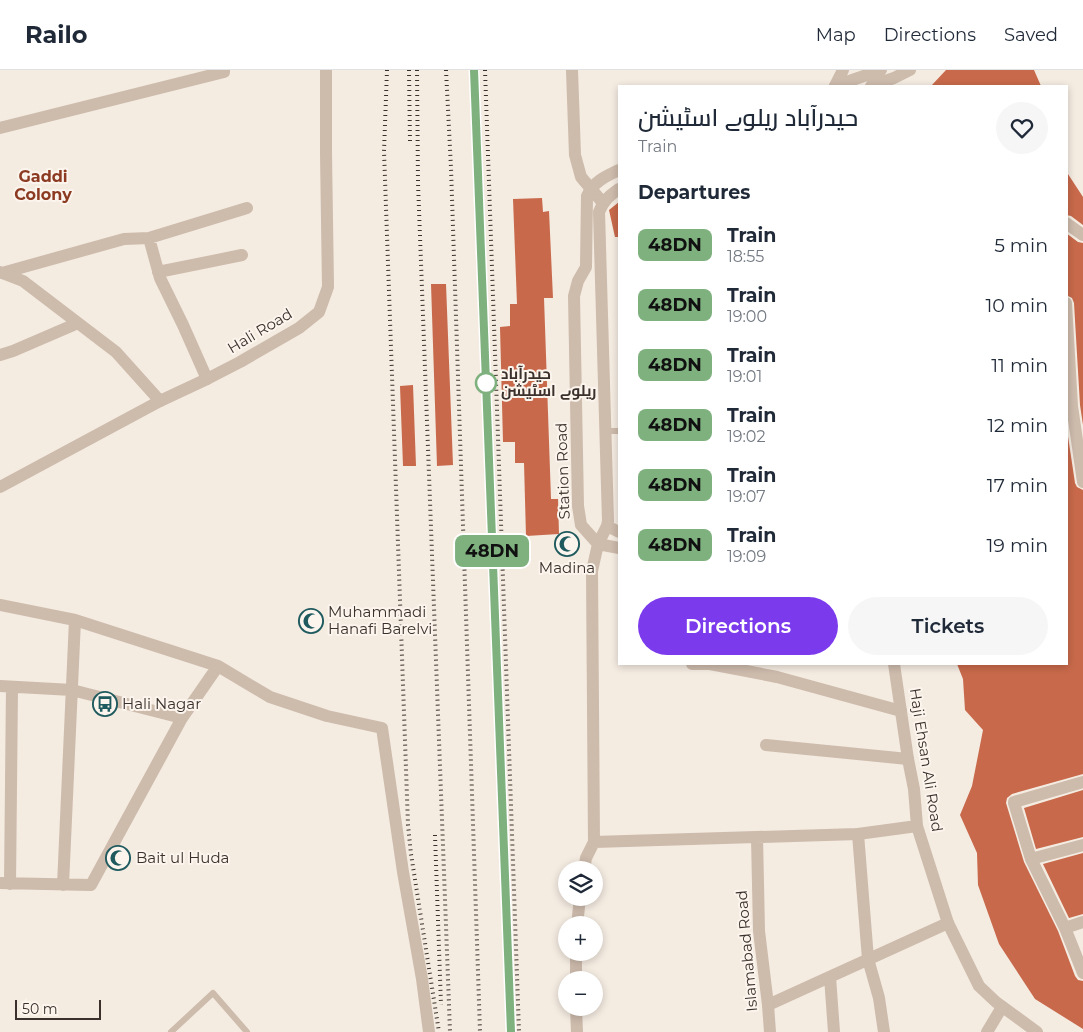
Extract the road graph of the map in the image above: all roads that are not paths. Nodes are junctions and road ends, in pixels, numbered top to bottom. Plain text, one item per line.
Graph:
1 (224, 70) edge
2 (326, 70) edge
3 (572, 70) edge
4 (843, 70) edge
5 (910, 70) edge
6 (878, 71) edge
7 (836, 85) edge
8 (838, 85) edge
9 (874, 85) edge
10 (0, 128) edge
11 (618, 171) edge
12 (590, 188) junction
13 (618, 190) edge
14 (603, 202) junction
15 (247, 208) dead end
16 (1068, 224) edge
17 (1083, 235) edge
18 (149, 238) junction
19 (242, 255) dead end
20 (1, 272) edge
21 (158, 272) junction
22 (78, 323) junction
23 (1068, 337) edge
24 (0, 355) edge
25 (207, 379) junction
26 (160, 402) junction
27 (612, 431) edge
28 (1083, 482) edge
29 (0, 486) edge
30 (613, 529) edge
31 (598, 544) junction
32 (618, 548) edge
33 (0, 605) edge
34 (75, 620) junction
35 (715, 665) edge
36 (894, 665) edge
37 (218, 666) junction
38 (6, 686) edge
39 (72, 690) junction
40 (901, 711) junction
41 (182, 718) junction
42 (766, 745) dead end
43 (908, 758) junction
44 (1083, 782) edge
45 (917, 826) junction
46 (858, 834) junction
47 (757, 837) junction
48 (594, 842) junction
49 (1083, 845) edge
50 (1031, 859) junction
51 (586, 861) edge
52 (5, 884) edge
53 (63, 885) junction
54 (1083, 922) edge
55 (948, 923) junction
56 (1065, 928) junction
57 (868, 960) junction
58 (1083, 973) edge
59 (830, 977) junction
60 (768, 1005) junction
61 (1002, 1007) junction
62 (576, 1016) edge
63 (171, 1032) edge
64 (247, 1032) edge
65 (429, 1032) edge
66 (577, 1032) edge
67 (770, 1032) edge
68 (834, 1032) edge
69 (884, 1032) edge
70 (987, 1032) edge
71 (1037, 1032) edge

1 - 10 street
2 - 25 street, Hali Road
3 - 12 street
4 - 7 street
5 - 9 street
6 - 8 street
11 - 12 street
12 - 14 street
12 - 31 street, Station Road
13 - 14 street
14 - 27 street
15 - 18 street
16 - 17 street
18 - 20 street
18 - 21 street
19 - 21 street
20 - 22 street
21 - 25 street
22 - 24 street
22 - 26 street
23 - 28 street
25 - 26 street, Hali Road
26 - 29 street, Hali Road
27 - 30 street
30 - 31 street
31 - 32 street
31 - 48 street
33 - 34 street
34 - 37 street
34 - 39 street
35 - 40 street
36 - 40 street, Haji Ehsan Ali Road
37 - 41 street
37 - 65 street
38 - 39 street
38 - 52 street
39 - 41 street
39 - 53 street
40 - 43 street, Haji Ehsan Ali Road
41 - 53 street
42 - 43 street
43 - 45 street, Haji Ehsan Ali Road
44 - 50 street
45 - 46 street
45 - 55 street, Haji Ehsan Ali Road
46 - 47 street
46 - 57 street
47 - 48 street
47 - 60 street, Islamabad Road
48 - 51 street
49 - 50 street
50 - 56 street
52 - 53 street
54 - 56 street
55 - 57 street
55 - 61 street, Haji Ehsan Ali Road
56 - 58 street
57 - 59 street
57 - 69 street
59 - 60 street
59 - 68 street
60 - 67 street, Islamabad Road
61 - 70 street
61 - 71 street, Haji Ehsan Ali Road
62 - 66 street
63 - 64 lane

